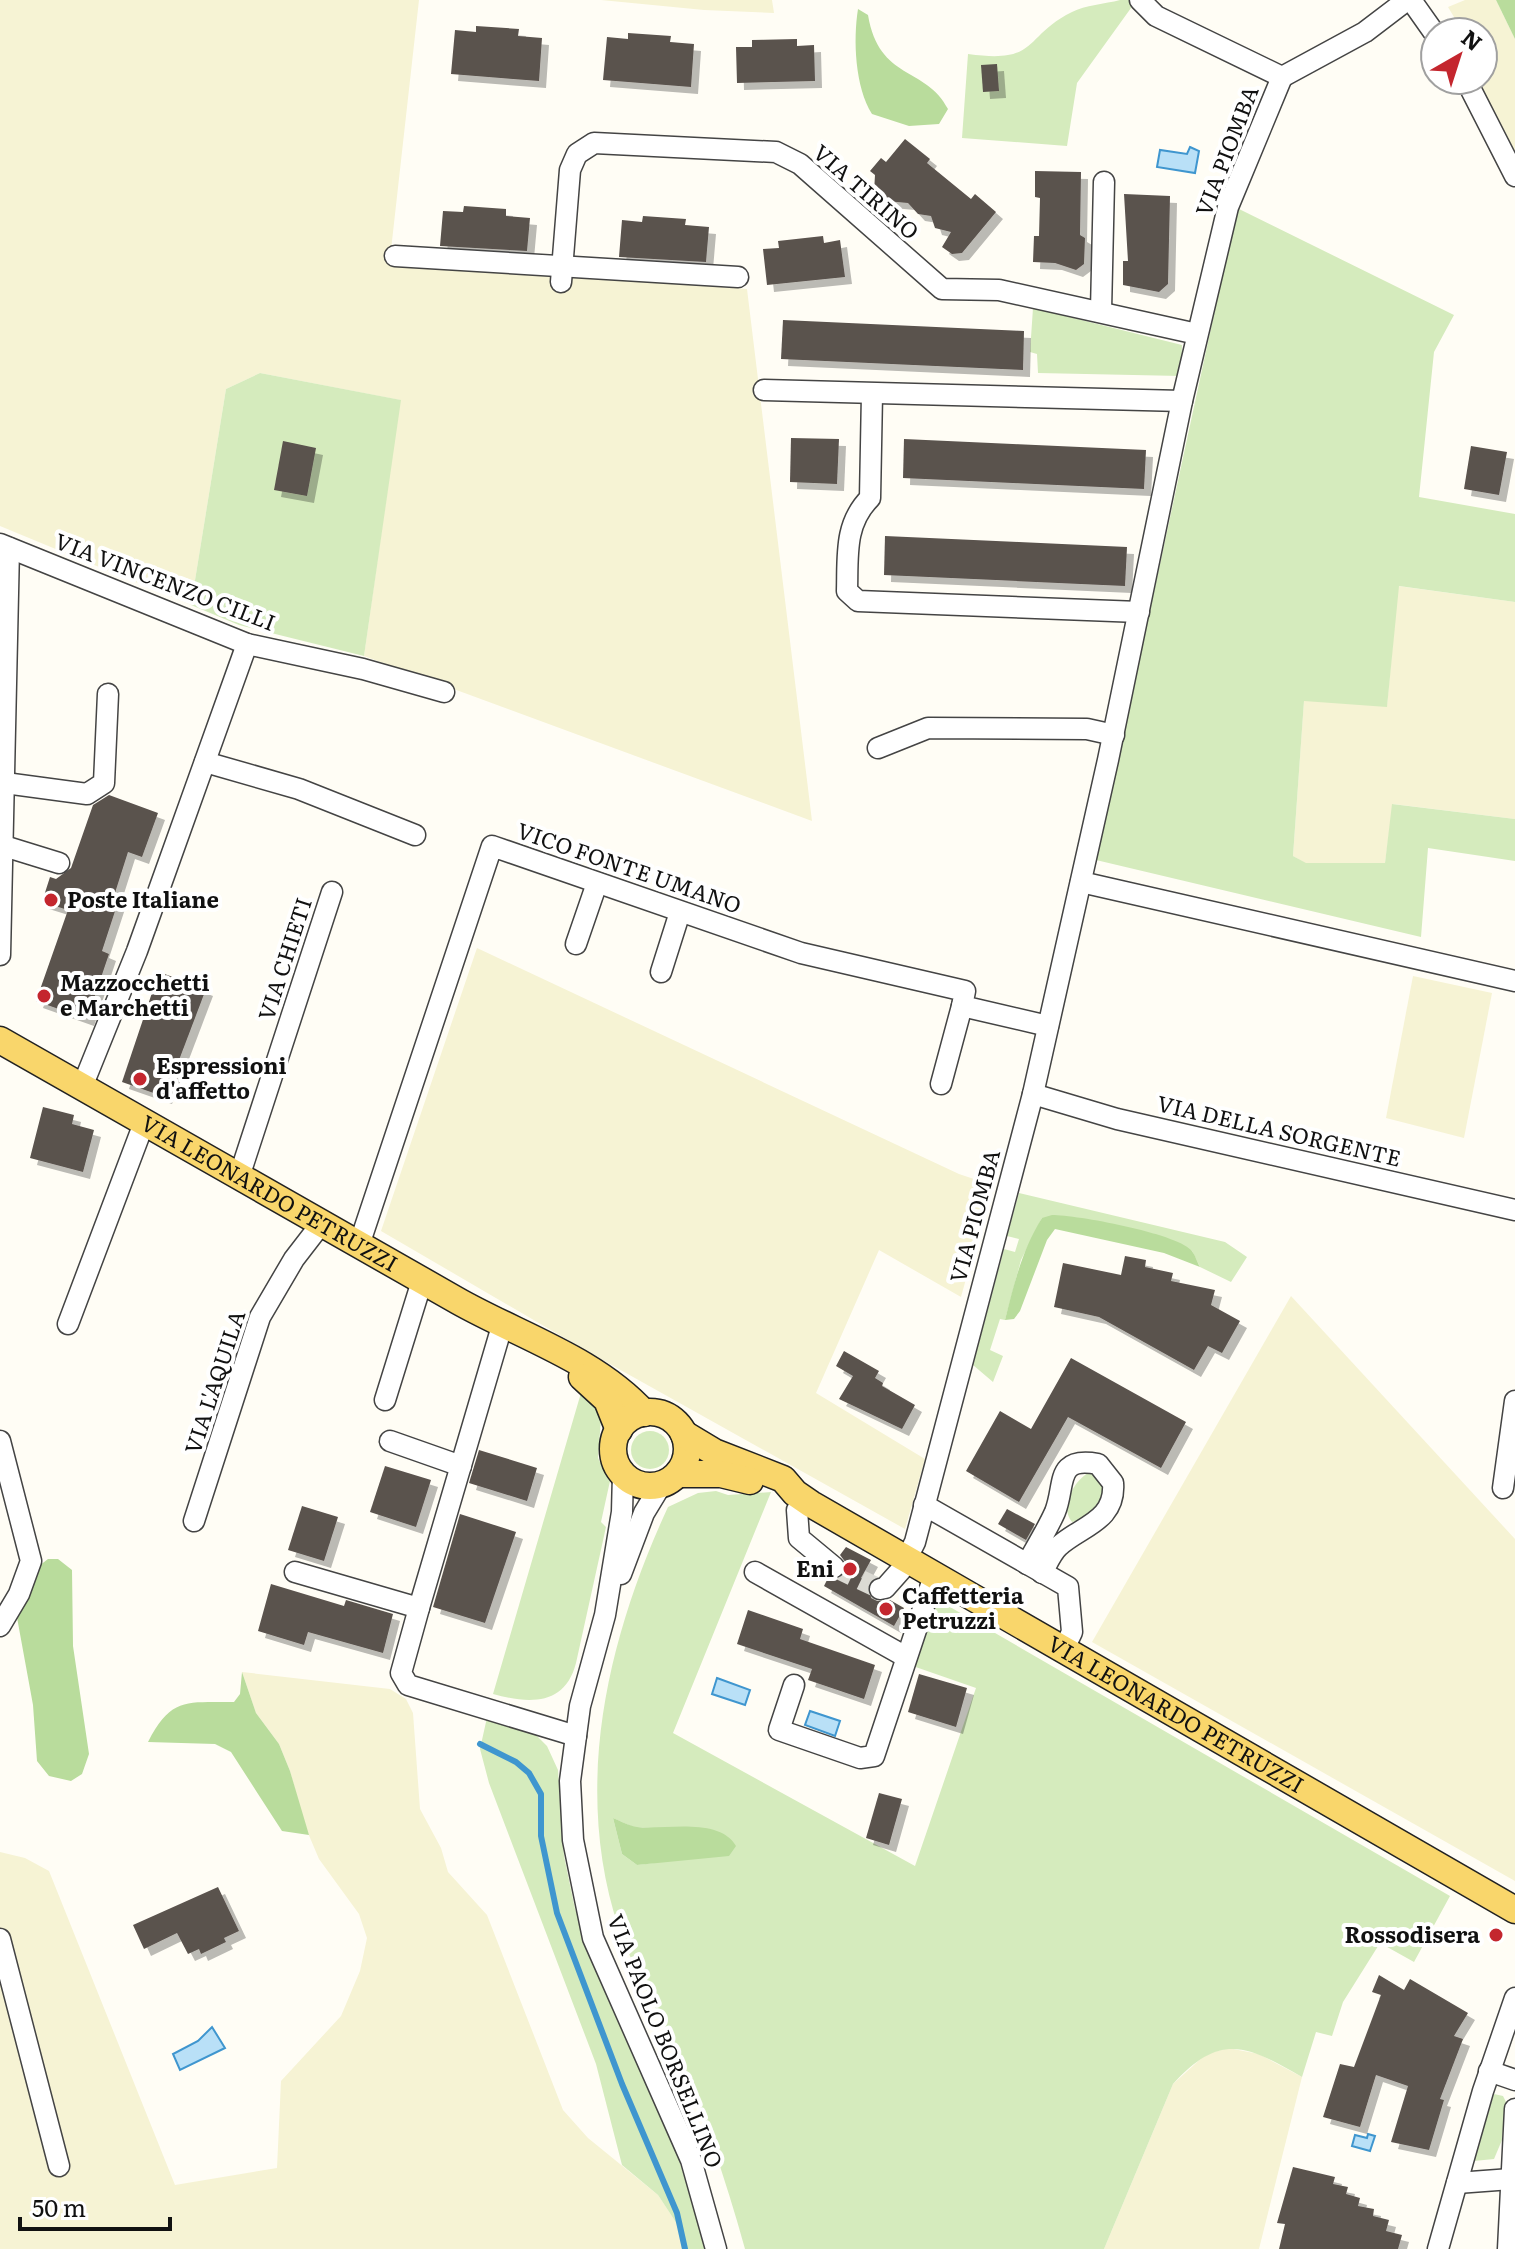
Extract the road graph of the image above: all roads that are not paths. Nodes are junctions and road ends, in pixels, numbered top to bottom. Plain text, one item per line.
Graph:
1 (1140, 0) edge
2 (1409, 0) edge
3 (1421, 16) edge
4 (1282, 77) junction
5 (1474, 96) edge
6 (1515, 176) edge
7 (1104, 182) dead end
8 (395, 256) dead end
9 (562, 274) junction
10 (738, 277) dead end
11 (1101, 311) junction
12 (1197, 334) junction
13 (764, 390) dead end
14 (872, 394) junction
15 (1182, 401) junction
16 (5, 546) edge
17 (1139, 612) junction
18 (247, 644) junction
19 (444, 692) dead end
20 (108, 694) dead end
21 (1114, 735) junction
22 (878, 748) dead end
23 (205, 762) junction
24 (5, 783) junction
25 (415, 835) dead end
26 (4, 846) junction
27 (59, 863) dead end
28 (1081, 882) junction
29 (597, 883) junction
30 (332, 892) dead end
31 (680, 912) junction
32 (576, 944) dead end
33 (0, 955) edge
34 (661, 972) dead end
35 (1515, 981) edge
36 (962, 1006) junction
37 (1048, 1026) junction
38 (0, 1040) edge
39 (941, 1084) dead end
40 (82, 1087) junction
41 (1033, 1094) junction
42 (144, 1123) junction
43 (239, 1177) junction
44 (1515, 1210) edge
45 (321, 1224) junction
46 (359, 1245) junction
47 (422, 1281) junction
48 (68, 1324) dead end
49 (502, 1326) junction
50 (541, 1346) junction
51 (385, 1400) dead end
52 (1515, 1401) edge
53 (644, 1413) junction
54 (619, 1430) junction
55 (684, 1434) junction
56 (0, 1441) edge
57 (390, 1441) dead end
58 (461, 1466) junction
59 (623, 1474) junction
60 (670, 1479) junction
61 (1503, 1488) dead end
62 (799, 1496) junction
63 (924, 1505) junction
64 (194, 1521) dead end
65 (907, 1560) junction
66 (834, 1567) tunnel mouth
67 (1035, 1568) junction
68 (295, 1572) dead end
69 (755, 1572) dead end
70 (934, 1576) junction
71 (880, 1589) dead end
72 (419, 1608) junction
73 (605, 1615) junction
74 (0, 1626) edge
75 (1063, 1651) junction
76 (906, 1657) junction
77 (794, 1685) dead end
78 (576, 1736) junction
79 (1515, 1910) edge
80 (0, 1939) edge
81 (1514, 2005) edge
82 (1489, 2071) junction
83 (1515, 2080) edge
84 (1515, 2109) edge
85 (59, 2166) dead end
86 (1511, 2179) junction
87 (1457, 2183) junction
88 (716, 2249) edge
89 (1438, 2249) edge
90 (1508, 2249) edge

1 - 4 street, VIA PIOMBA
2 - 3 street
2 - 4 street
4 - 12 street, VIA PIOMBA
5 - 6 street
7 - 11 street
8 - 9 street
9 - 10 street
9 - 11 street, VIA TIRINO
11 - 12 street, VIA TIRINO
12 - 15 street, VIA PIOMBA
13 - 14 street
14 - 15 street
14 - 17 street
15 - 17 street, VIA PIOMBA
16 - 18 street, VIA VINCENZO CILLI
16 - 24 street, VIA VINCENZO CILLI
17 - 21 street, VIA PIOMBA
18 - 19 street, VIA VINCENZO CILLI
18 - 23 street
20 - 24 street
21 - 22 street
21 - 28 street, VIA PIOMBA
23 - 25 street
23 - 40 street
24 - 26 street, VIA VINCENZO CILLI
26 - 27 street
26 - 33 street, VIA VINCENZO CILLI
28 - 35 street
28 - 37 street, VIA PIOMBA
29 - 31 street, VICO FONTE UMANO
29 - 32 street
29 - 46 street, VICO FONTE UMANO
30 - 43 street, VIA CHIETI
31 - 34 street
31 - 36 street, VICO FONTE UMANO
36 - 37 street
36 - 39 street
37 - 41 street, VIA PIOMBA
38 - 40 main road, VIA LEONARDO PETRUZZI
40 - 42 main road, VIA LEONARDO PETRUZZI
41 - 44 street, VIA DELLA SORGENTE
41 - 63 street, VIA PIOMBA
42 - 43 main road, VIA LEONARDO PETRUZZI
42 - 48 street
43 - 45 main road, VIA LEONARDO PETRUZZI
45 - 46 main road, VIA LEONARDO PETRUZZI
45 - 64 street, VIA L'AQUILA
46 - 47 main road, VIA LEONARDO PETRUZZI
47 - 49 main road, VIA LEONARDO PETRUZZI
47 - 51 street
49 - 50 main road, VIA LEONARDO PETRUZZI
49 - 58 street
50 - 53 main road, VIA LEONARDO PETRUZZI
50 - 54 main road, VIA LEONARDO PETRUZZI
52 - 61 street
53 - 54 main road
53 - 55 main road
54 - 59 main road
55 - 60 main road
55 - 62 main road, VIA LEONARDO PETRUZZI
56 - 74 street
57 - 58 street
58 - 72 street
59 - 60 main road
59 - 73 street, VIA PAOLO BORSELLINO
60 - 62 main road, VIA LEONARDO PETRUZZI
60 - 73 street, VIA PAOLO BORSELLINO
62 - 65 main road, VIA LEONARDO PETRUZZI
62 - 66 street
63 - 65 street, VIA PIOMBA
63 - 67 street
65 - 70 main road, VIA LEONARDO PETRUZZI
65 - 71 street
67 - 67 street
67 - 75 street
68 - 72 street
69 - 76 street
70 - 75 main road, VIA LEONARDO PETRUZZI
70 - 76 street
72 - 78 street
73 - 78 street, VIA PAOLO BORSELLINO
75 - 79 main road, VIA LEONARDO PETRUZZI
76 - 77 street
78 - 88 street, VIA PAOLO BORSELLINO
80 - 85 street
81 - 82 street
82 - 83 street
82 - 87 street
84 - 86 street
86 - 87 street
86 - 90 street
87 - 89 street

